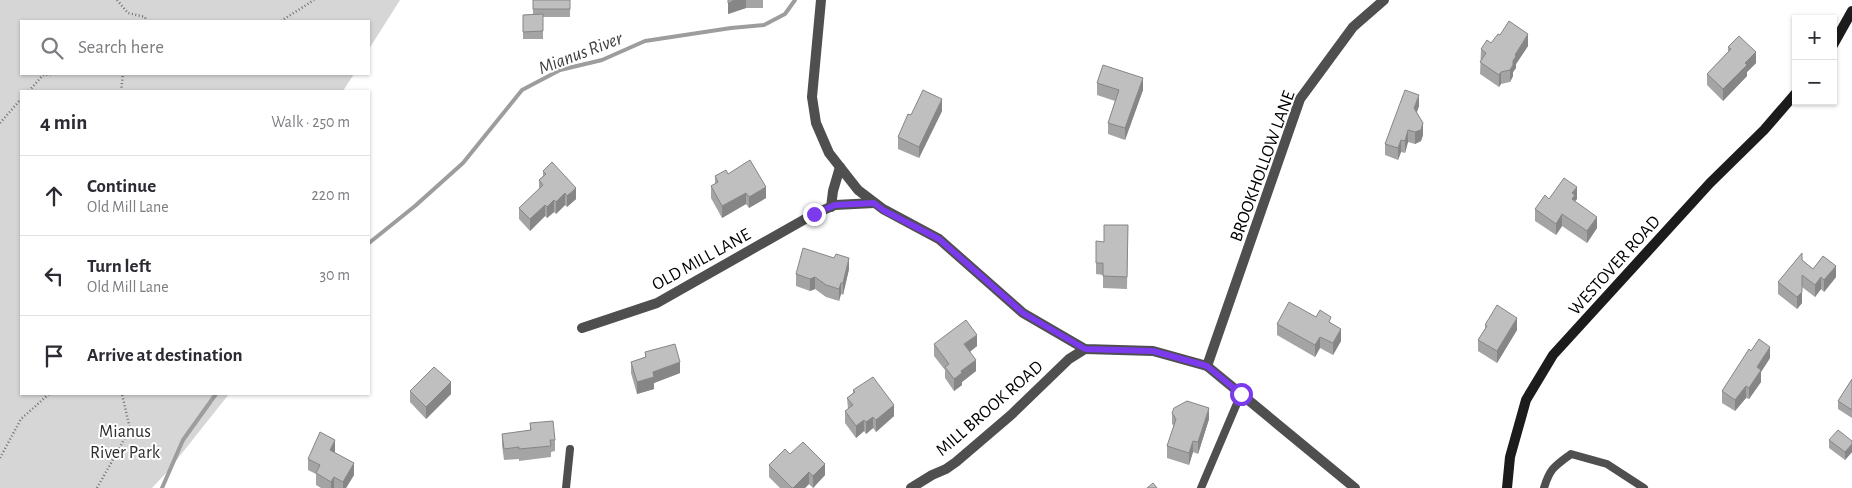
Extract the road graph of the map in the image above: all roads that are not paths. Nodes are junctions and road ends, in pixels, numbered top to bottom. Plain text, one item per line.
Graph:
1 (821, 0) edge
2 (1384, 0) edge
3 (1852, 11) edge
4 (1837, 38) edge
5 (1792, 98) edge
6 (840, 167) junction
7 (874, 203) junction
8 (831, 207) junction
9 (582, 328) dead end
10 (1085, 349) junction
11 (1207, 366) junction
12 (1241, 394) junction
13 (570, 449) dead end
14 (566, 488) edge
15 (911, 488) edge
16 (1201, 488) edge
17 (1355, 488) edge
18 (1506, 488) edge
19 (1544, 488) edge
20 (1644, 488) edge

1 - 6 street
2 - 11 street, BROOKHOLLOW LANE
3 - 4 street
5 - 18 street, WESTOVER ROAD
6 - 7 street
6 - 8 street
7 - 8 street, OLD MILL LANE
7 - 10 street
8 - 9 street, OLD MILL LANE
10 - 11 street
10 - 15 street, MILL BROOK ROAD
11 - 12 street
12 - 16 lane
12 - 17 street
13 - 14 lane
19 - 20 lane

